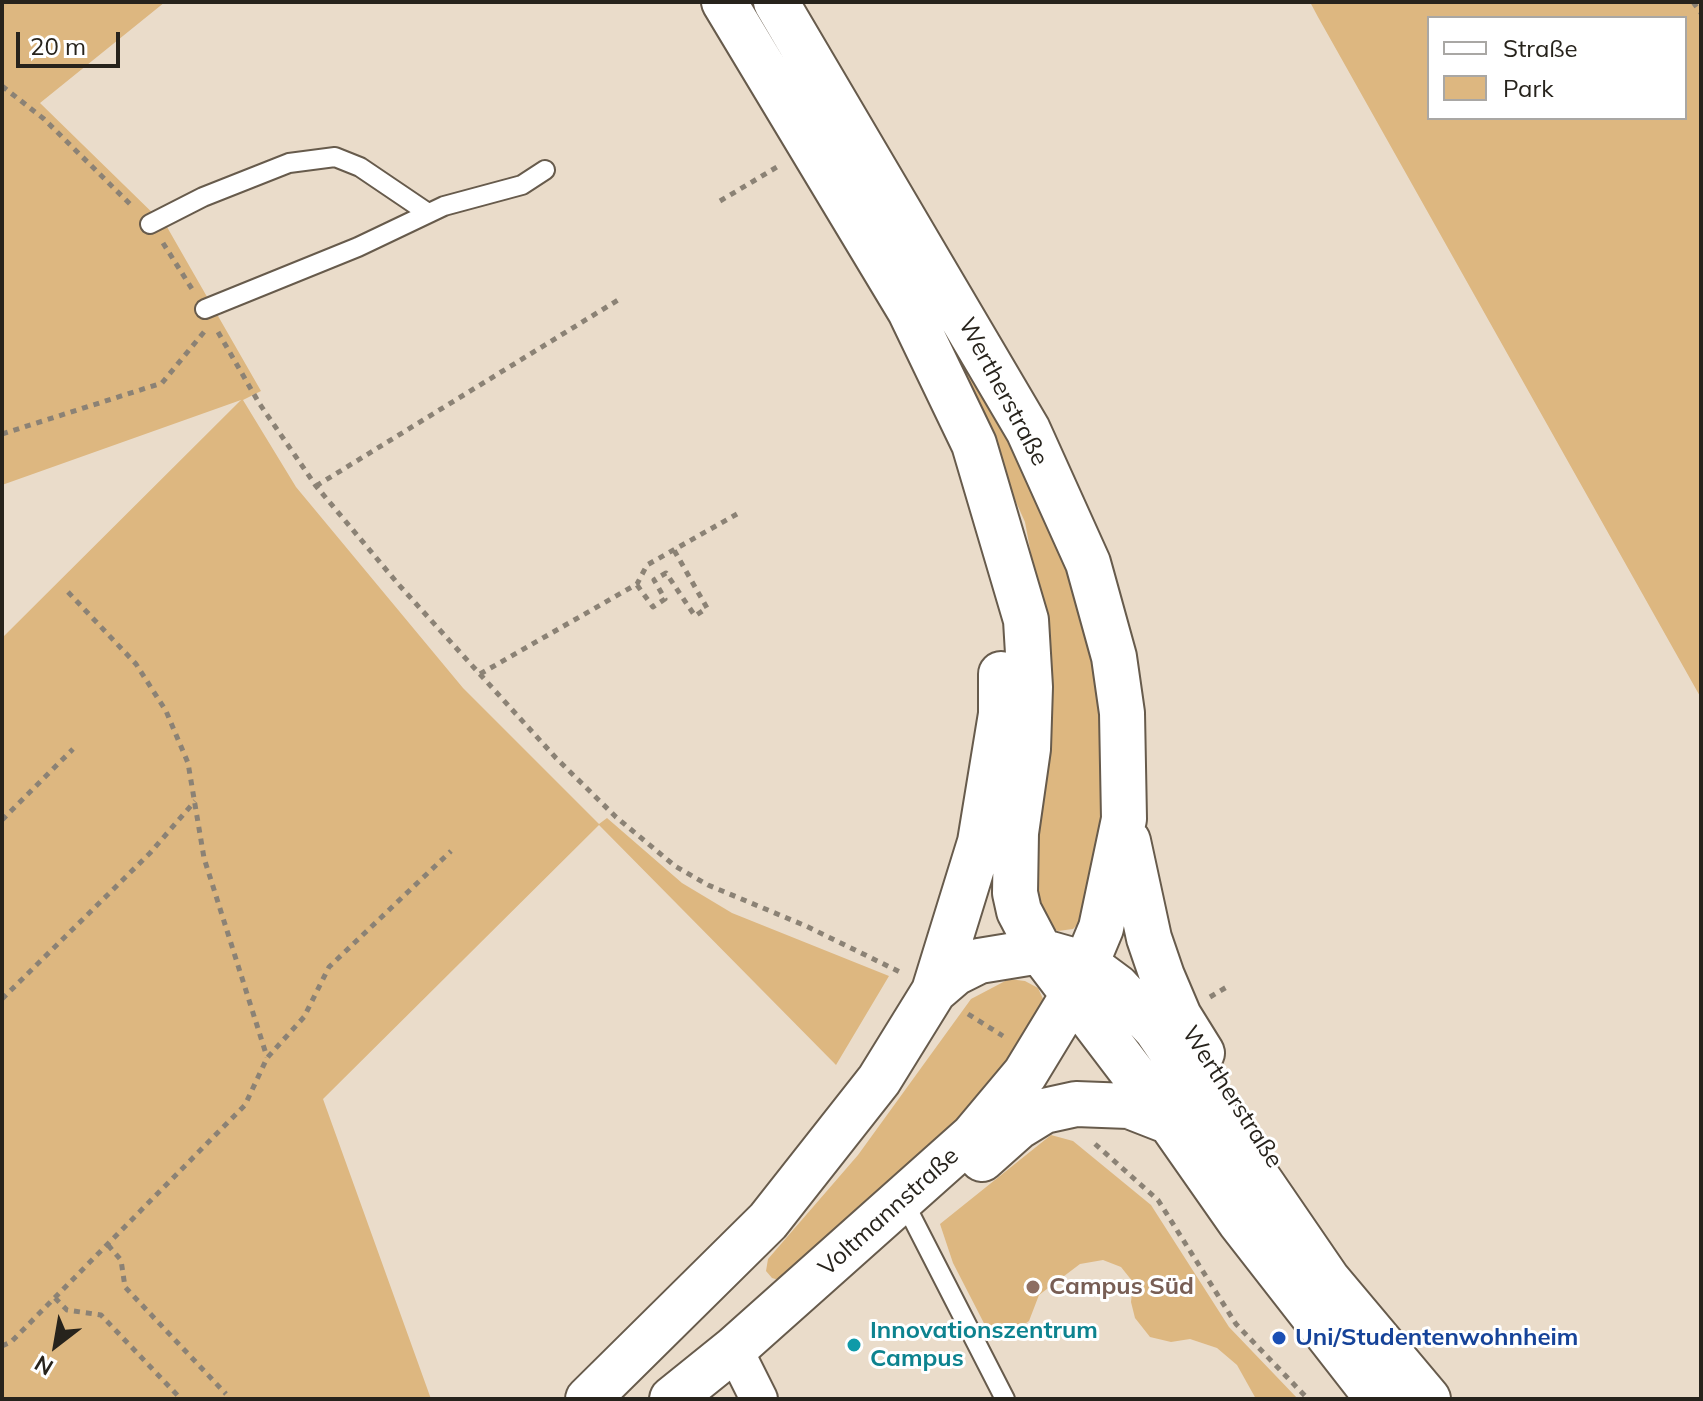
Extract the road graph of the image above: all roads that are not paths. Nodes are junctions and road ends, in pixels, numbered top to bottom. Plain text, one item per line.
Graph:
1 (724, 2) edge
2 (776, 2) edge
3 (545, 170) dead end
4 (428, 213) junction
5 (150, 224) road end
6 (205, 309) road end
7 (986, 488) junction
8 (1124, 819) junction
9 (1040, 951) junction
10 (1080, 980) junction
11 (949, 1001) junction
12 (1170, 1122) junction
13 (903, 1200) junction
14 (700, 1290) junction
15 (734, 1349) junction
16 (1393, 1353) junction
17 (588, 1399) edge
18 (672, 1399) edge
19 (759, 1399) edge
20 (1005, 1399) edge
21 (1378, 1399) edge
22 (1428, 1399) edge

1 - 7 main road, Wertherstraße
2 - 8 main road, Wertherstraße
3 - 4 lane
4 - 5 lane
4 - 6 lane
7 - 9 main road, Wertherstraße
7 - 11 main road, Wertherstraße
8 - 10 main road, Wertherstraße
8 - 16 main road, Wertherstraße
9 - 10 main road
9 - 11 main road
10 - 12 main road
10 - 13 main road, Voltmannstraße
10 - 16 main road, Wertherstraße
11 - 14 main road
12 - 13 main road
12 - 21 main road
13 - 15 main road, Voltmannstraße
13 - 20 lane
14 - 15 main road
14 - 17 main road
15 - 18 main road, Voltmannstraße
15 - 19 street
16 - 22 main road, Wertherstraße

